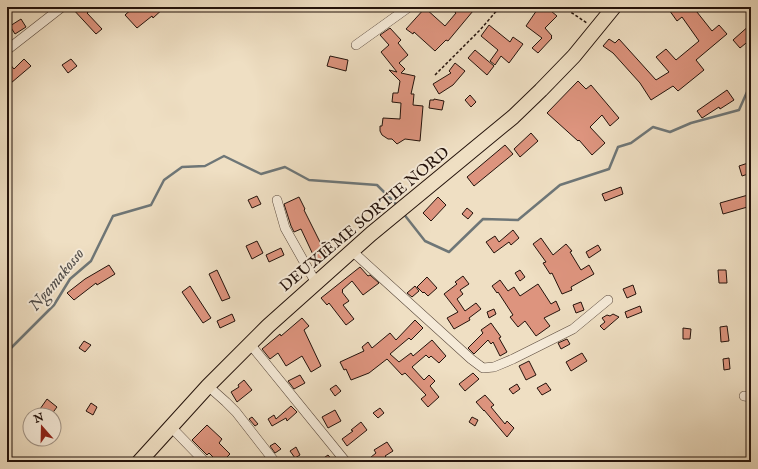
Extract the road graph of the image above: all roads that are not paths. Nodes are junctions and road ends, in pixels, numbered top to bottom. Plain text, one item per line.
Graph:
1 (62, 7) edge
2 (409, 7) edge
3 (614, 7) edge
4 (356, 45) dead end
5 (7, 50) edge
6 (277, 200) dead end
7 (352, 251) junction
8 (316, 283) junction
9 (608, 300) dead end
10 (250, 344) junction
11 (208, 386) junction
12 (170, 427) junction
13 (139, 462) edge
14 (205, 462) edge
15 (274, 462) edge
16 (346, 462) edge

1 - 5 street
2 - 4 street
3 - 7 main road, DEUXIÈME SORTIE NORD
6 - 8 street
7 - 8 main road, DEUXIÈME SORTIE NORD
7 - 9 street
8 - 10 main road, DEUXIÈME SORTIE NORD
10 - 11 main road, DEUXIÈME SORTIE NORD
10 - 16 street
11 - 12 main road, DEUXIÈME SORTIE NORD
11 - 15 street
12 - 13 main road, DEUXIÈME SORTIE NORD
12 - 14 street

